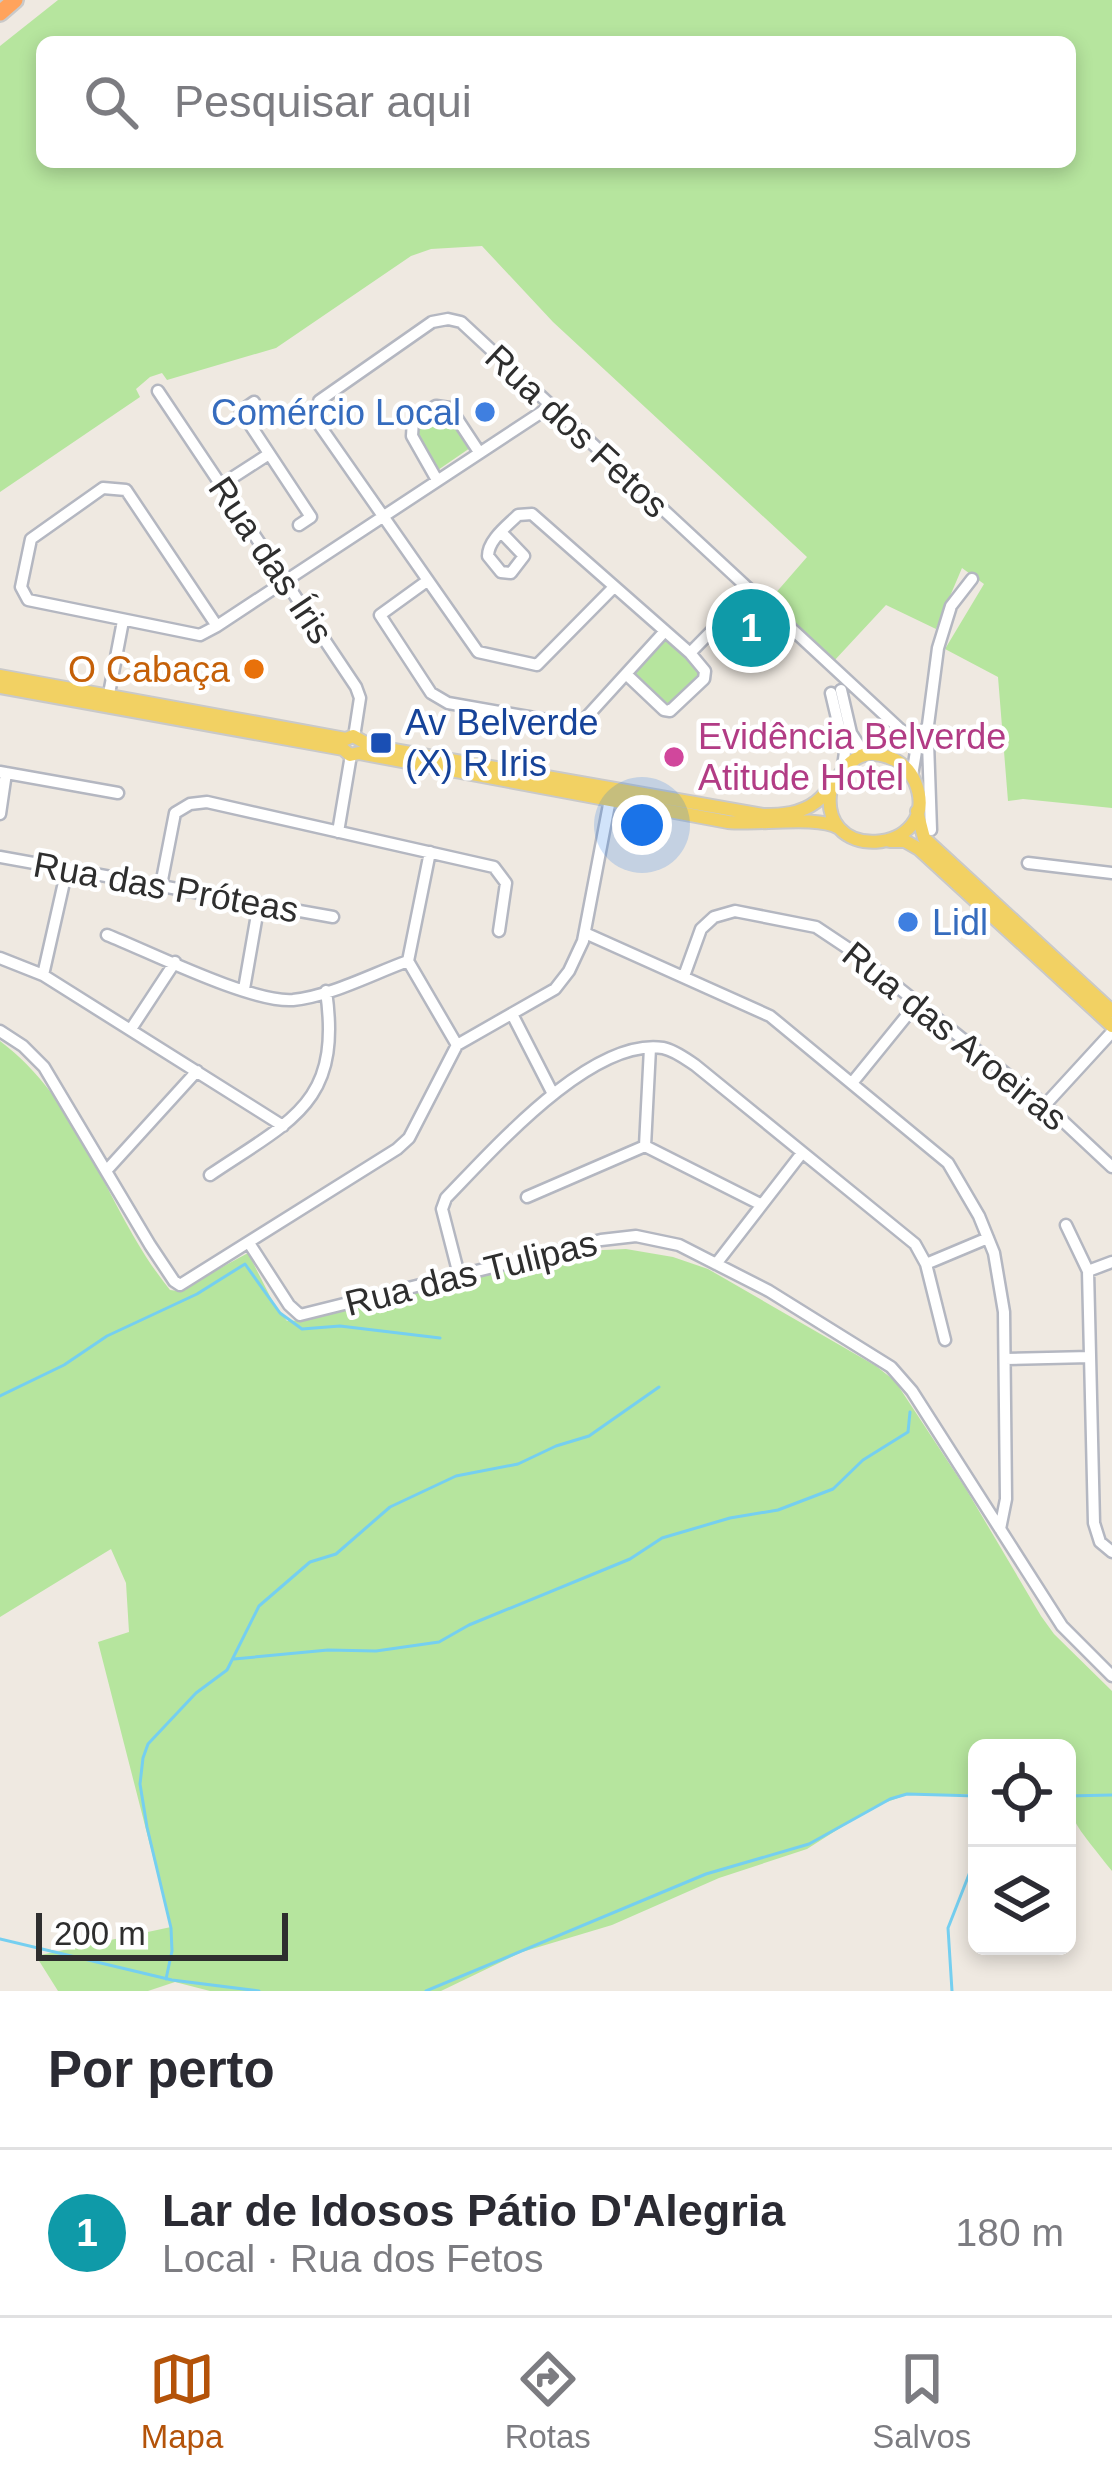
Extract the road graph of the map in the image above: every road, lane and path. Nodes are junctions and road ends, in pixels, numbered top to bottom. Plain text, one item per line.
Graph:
1 (15, 0) edge
2 (0, 13) edge
3 (158, 391) dead end
4 (254, 402) dead end
5 (550, 406) junction
6 (479, 452) junction
7 (269, 454) junction
8 (437, 480) junction
9 (221, 485) junction
10 (381, 517) junction
11 (299, 525) dead end
12 (501, 532) dead end
13 (285, 580) junction
14 (972, 580) dead end
15 (427, 581) junction
16 (614, 586) junction
17 (750, 592) junction
18 (123, 621) junction
19 (217, 626) junction
20 (665, 631) junction
21 (690, 652) junction
22 (626, 674) junction
23 (0, 676) edge
24 (0, 687) edge
25 (107, 702) junction
26 (920, 739) junction
27 (352, 746) junction
28 (865, 755) junction
29 (892, 758) junction
30 (843, 767) junction
31 (3, 773) edge
32 (912, 776) junction
33 (833, 780) junction
34 (118, 793) dead end
35 (611, 794) junction
36 (917, 810) junction
37 (0, 814) edge
38 (840, 829) junction
39 (931, 830) dead end
40 (338, 832) junction
41 (889, 841) junction
42 (430, 852) junction
43 (0, 857) edge
44 (1028, 863) dead end
45 (67, 869) junction
46 (1112, 873) edge
47 (161, 885) junction
48 (260, 903) junction
49 (332, 917) dead end
50 (499, 931) dead end
51 (585, 932) junction
52 (107, 935) dead end
53 (0, 958) edge
54 (408, 961) junction
55 (175, 962) junction
56 (43, 975) junction
57 (684, 976) junction
58 (244, 989) junction
59 (326, 991) junction
60 (917, 1003) junction
61 (1112, 1010) edge
62 (512, 1014) junction
63 (131, 1029) junction
64 (1112, 1029) edge
65 (0, 1031) edge
66 (457, 1046) junction
67 (650, 1048) junction
68 (197, 1071) junction
69 (852, 1083) junction
70 (553, 1094) junction
71 (1045, 1105) junction
72 (283, 1126) junction
73 (645, 1146) junction
74 (802, 1153) junction
75 (1112, 1167) edge
76 (106, 1171) junction
77 (210, 1175) dead end
78 (527, 1197) dead end
79 (760, 1204) junction
80 (1066, 1225) dead end
81 (988, 1238) junction
82 (249, 1243) junction
83 (1112, 1262) edge
84 (716, 1264) junction
85 (926, 1264) junction
86 (1088, 1271) junction
87 (459, 1275) junction
88 (945, 1340) dead end
89 (1090, 1357) junction
90 (1005, 1360) junction
91 (1000, 1529) junction
92 (1112, 1552) edge
93 (1112, 1676) edge

1 - 2 highway
3 - 9 street, Rua das Íris
4 - 7 street
5 - 6 street
5 - 10 street, Rua dos Fetos
5 - 17 street, Rua dos Fetos
6 - 8 street
6 - 8 street
7 - 9 street
7 - 11 street
8 - 10 street
9 - 13 street, Rua das Íris
10 - 13 street
10 - 15 street
12 - 16 street
13 - 19 street
13 - 27 street, Rua das Íris
14 - 26 street
15 - 16 street
15 - 22 street
16 - 20 street
17 - 21 street
17 - 26 street, Rua dos Fetos
18 - 19 street
18 - 19 street
18 - 25 street
20 - 21 street
20 - 22 street
21 - 22 street
23 - 25 main road
24 - 25 main road
25 - 27 main road
26 - 29 street
26 - 32 street
26 - 39 street
27 - 35 main road
27 - 40 street, Rua das Íris
28 - 29 main road
28 - 30 main road
28 - 30 street
29 - 32 main road
30 - 33 main road
31 - 34 street
31 - 37 street
32 - 36 main road
33 - 35 main road
33 - 38 main road
35 - 38 main road
35 - 51 street
36 - 41 main road
36 - 61 main road
38 - 41 main road
40 - 42 street
40 - 47 street
41 - 64 main road
42 - 50 street
42 - 54 street
43 - 45 street, Rua das Próteas
44 - 46 street
45 - 47 street, Rua das Próteas
45 - 56 street
47 - 48 street, Rua das Próteas
48 - 49 street, Rua das Próteas
48 - 58 street
51 - 57 street
51 - 62 street
52 - 55 street
53 - 56 street
54 - 59 street
54 - 66 street
55 - 58 street
55 - 63 street
56 - 63 street
57 - 60 street, Rua das Aroeiras
57 - 69 street
58 - 59 street
59 - 72 street
60 - 69 street
60 - 71 street, Rua das Aroeiras
62 - 66 street
62 - 70 street
63 - 68 street
64 - 71 street
65 - 76 street
66 - 82 street
67 - 70 street
67 - 73 street
67 - 74 street
68 - 72 street
68 - 76 street
69 - 81 street
70 - 87 street
71 - 75 street, Rua das Aroeiras
72 - 77 street
73 - 78 street
73 - 79 street
74 - 79 street
74 - 85 street
76 - 82 street
79 - 84 street
80 - 86 street
81 - 85 street
81 - 90 street
82 - 87 street, Rua das Tulipas
83 - 86 street
84 - 87 street, Rua das Tulipas
84 - 91 street, Rua das Tulipas
85 - 88 street
86 - 89 street
89 - 90 street
89 - 92 street
90 - 91 street
91 - 93 street, Rua das Tulipas

